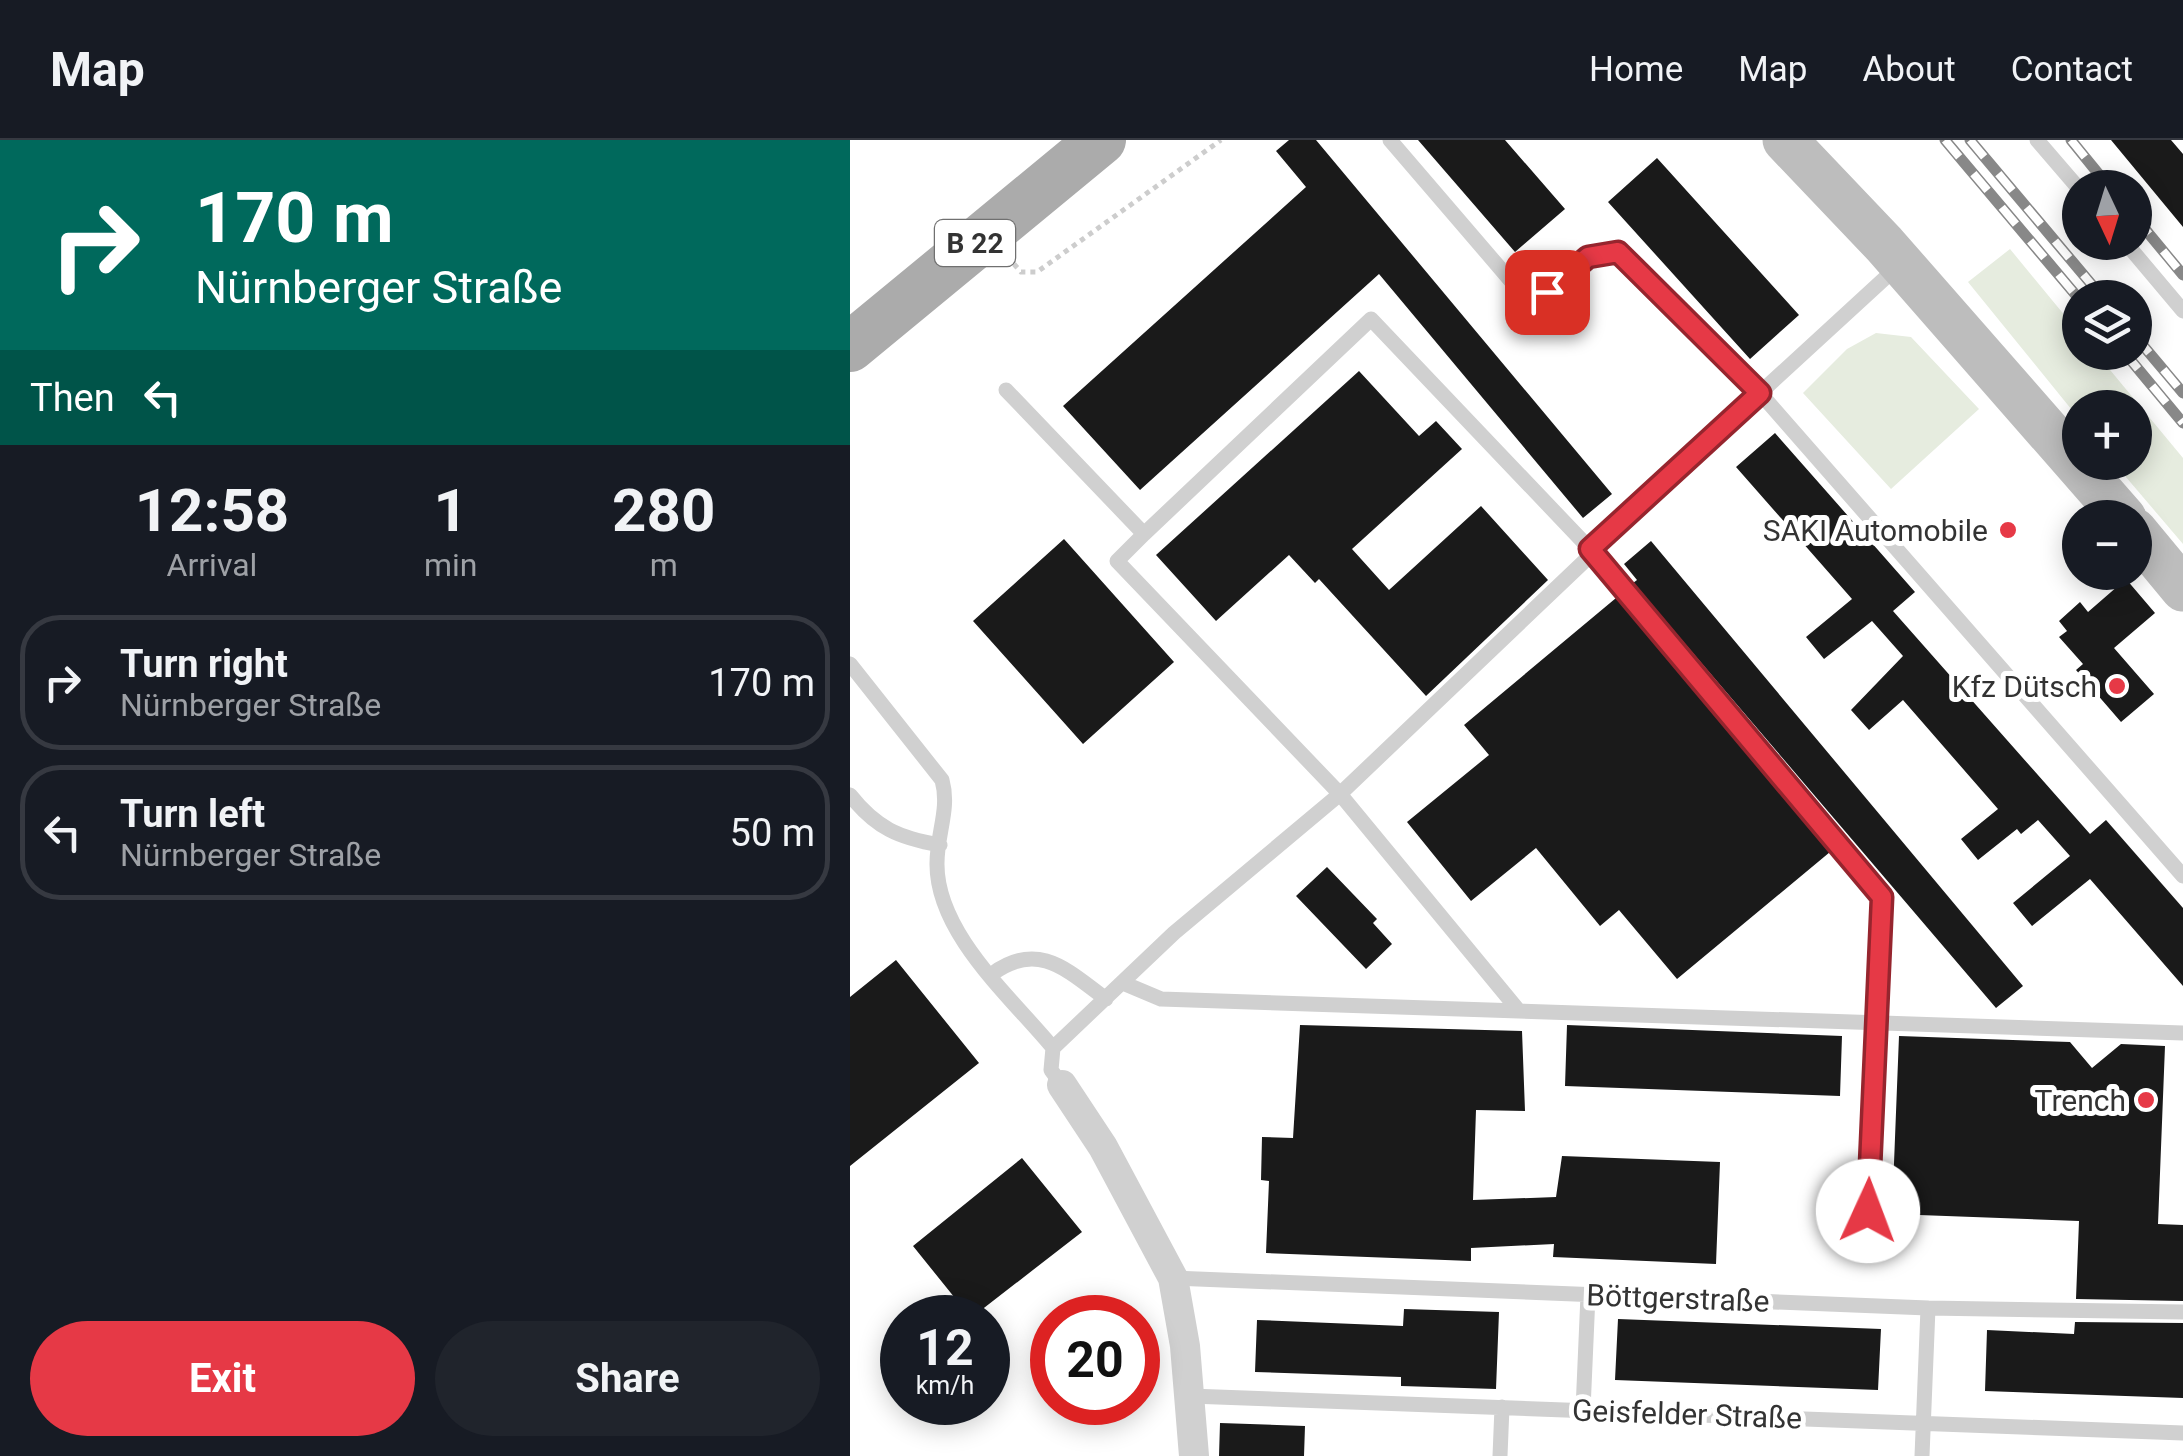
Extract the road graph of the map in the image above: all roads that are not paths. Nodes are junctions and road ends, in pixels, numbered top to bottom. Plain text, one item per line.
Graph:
1 (1049, 140) edge
2 (1101, 140) edge
3 (1390, 140) edge
4 (1785, 140) edge
5 (2038, 140) edge
6 (2063, 170) edge
7 (2140, 260) edge
8 (1901, 264) junction
9 (850, 303) edge
10 (2183, 311) edge
11 (850, 346) edge
12 (1006, 390) dead end
13 (1760, 393) junction
14 (2108, 500) edge
15 (1144, 534) junction
16 (1591, 551) junction
17 (2152, 552) edge
18 (2183, 589) edge
19 (850, 664) edge
20 (1340, 794) junction
21 (850, 795) edge
22 (940, 846) junction
23 (2183, 876) edge
24 (992, 974) junction
25 (1122, 983) junction
26 (1106, 999) junction
27 (1519, 1010) junction
28 (1875, 1022) junction
29 (2183, 1033) edge
30 (1053, 1048) junction
31 (1062, 1084) joint
32 (1868, 1211) dead end
33 (1172, 1278) junction
34 (1588, 1295) junction
35 (1928, 1308) junction
36 (2183, 1312) edge
37 (1190, 1396) junction
38 (1502, 1407) junction
39 (1583, 1410) junction
40 (1923, 1422) junction
41 (2183, 1432) edge
42 (1194, 1456) edge
43 (1500, 1456) edge
44 (1922, 1456) edge

1 - 9 main road, B 22
2 - 11 main road, B 22
3 - 13 lane
4 - 8 street
5 - 6 lane
7 - 10 lane
8 - 13 lane
8 - 14 street
12 - 15 lane
13 - 16 lane
13 - 23 lane
15 - 16 lane
15 - 20 lane
16 - 20 lane
16 - 28 lane
17 - 18 street
19 - 22 lane
20 - 25 lane
20 - 27 lane
21 - 22 lane
22 - 24 lane
24 - 26 lane
24 - 30 lane
25 - 26 lane
25 - 27 lane
26 - 30 lane
27 - 28 lane
28 - 29 lane
28 - 32 lane
30 - 31 lane
31 - 33 street
33 - 34 lane, Böttgerstraße
33 - 37 street
34 - 35 lane, Böttgerstraße
34 - 39 lane
35 - 36 lane, Böttgerstraße
35 - 40 lane
37 - 38 lane, Geisfelder Straße
37 - 42 street
38 - 39 lane, Geisfelder Straße
38 - 43 lane
39 - 40 lane, Geisfelder Straße
40 - 41 lane, Geisfelder Straße
40 - 44 lane

